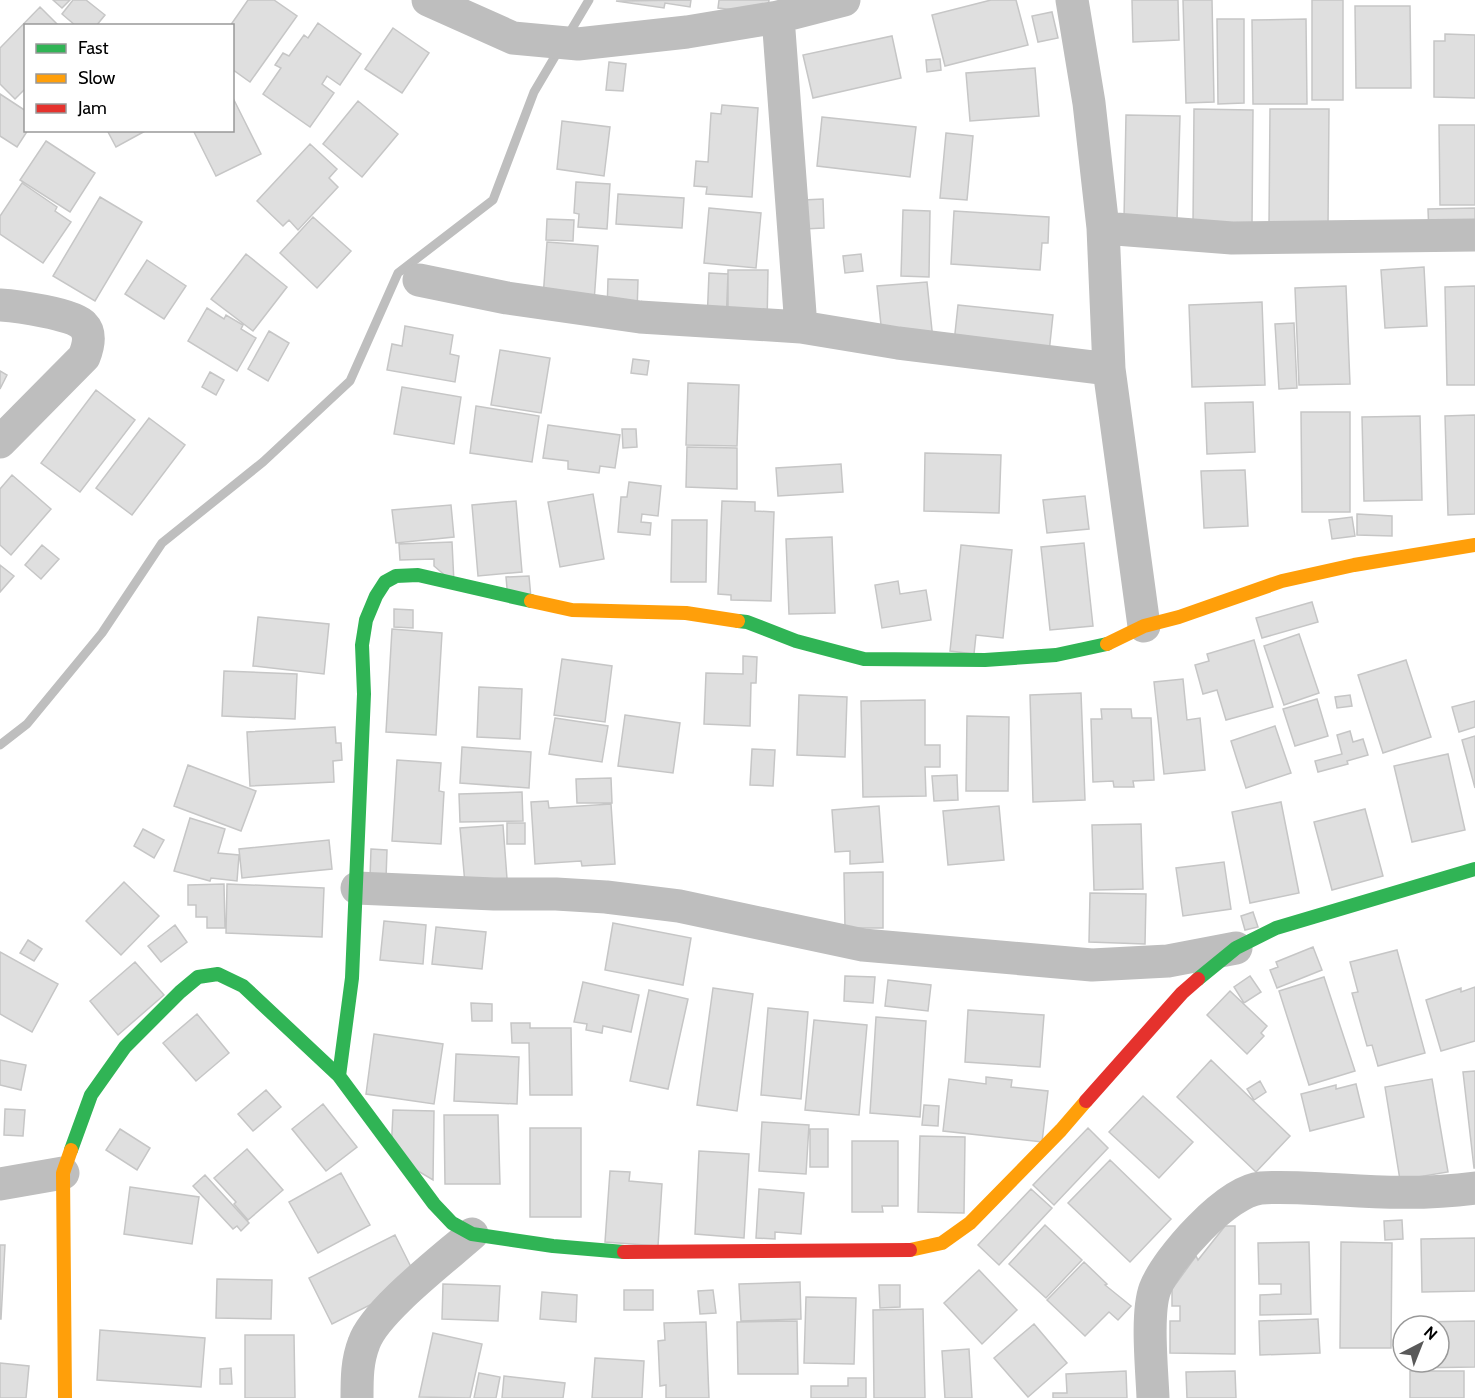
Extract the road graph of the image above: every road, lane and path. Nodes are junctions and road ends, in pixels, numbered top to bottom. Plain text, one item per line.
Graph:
1 (428, 0) edge
2 (844, 0) edge
3 (1072, 0) edge
4 (778, 17) junction
5 (1103, 228) junction
6 (1475, 235) edge
7 (419, 280) dead end
8 (0, 305) edge
9 (801, 327) junction
10 (1109, 369) junction
11 (0, 442) edge
12 (1475, 545) edge
13 (1144, 626) junction
14 (1475, 869) edge
15 (357, 888) junction
16 (1236, 948) junction
17 (339, 1076) junction
18 (63, 1173) junction
19 (0, 1184) edge
20 (1475, 1188) edge
21 (472, 1234) junction
22 (64, 1398) edge
23 (357, 1398) edge
24 (1153, 1398) edge

1 - 4 street
2 - 4 street
3 - 5 street
4 - 9 street
5 - 6 street
5 - 10 street
7 - 9 street
8 - 11 street
9 - 10 street
10 - 13 street
12 - 13 street
13 - 15 street
14 - 16 street
15 - 16 street
15 - 17 street
16 - 21 street
17 - 18 street
17 - 21 street
18 - 19 street
18 - 22 street
20 - 24 street
21 - 23 street

